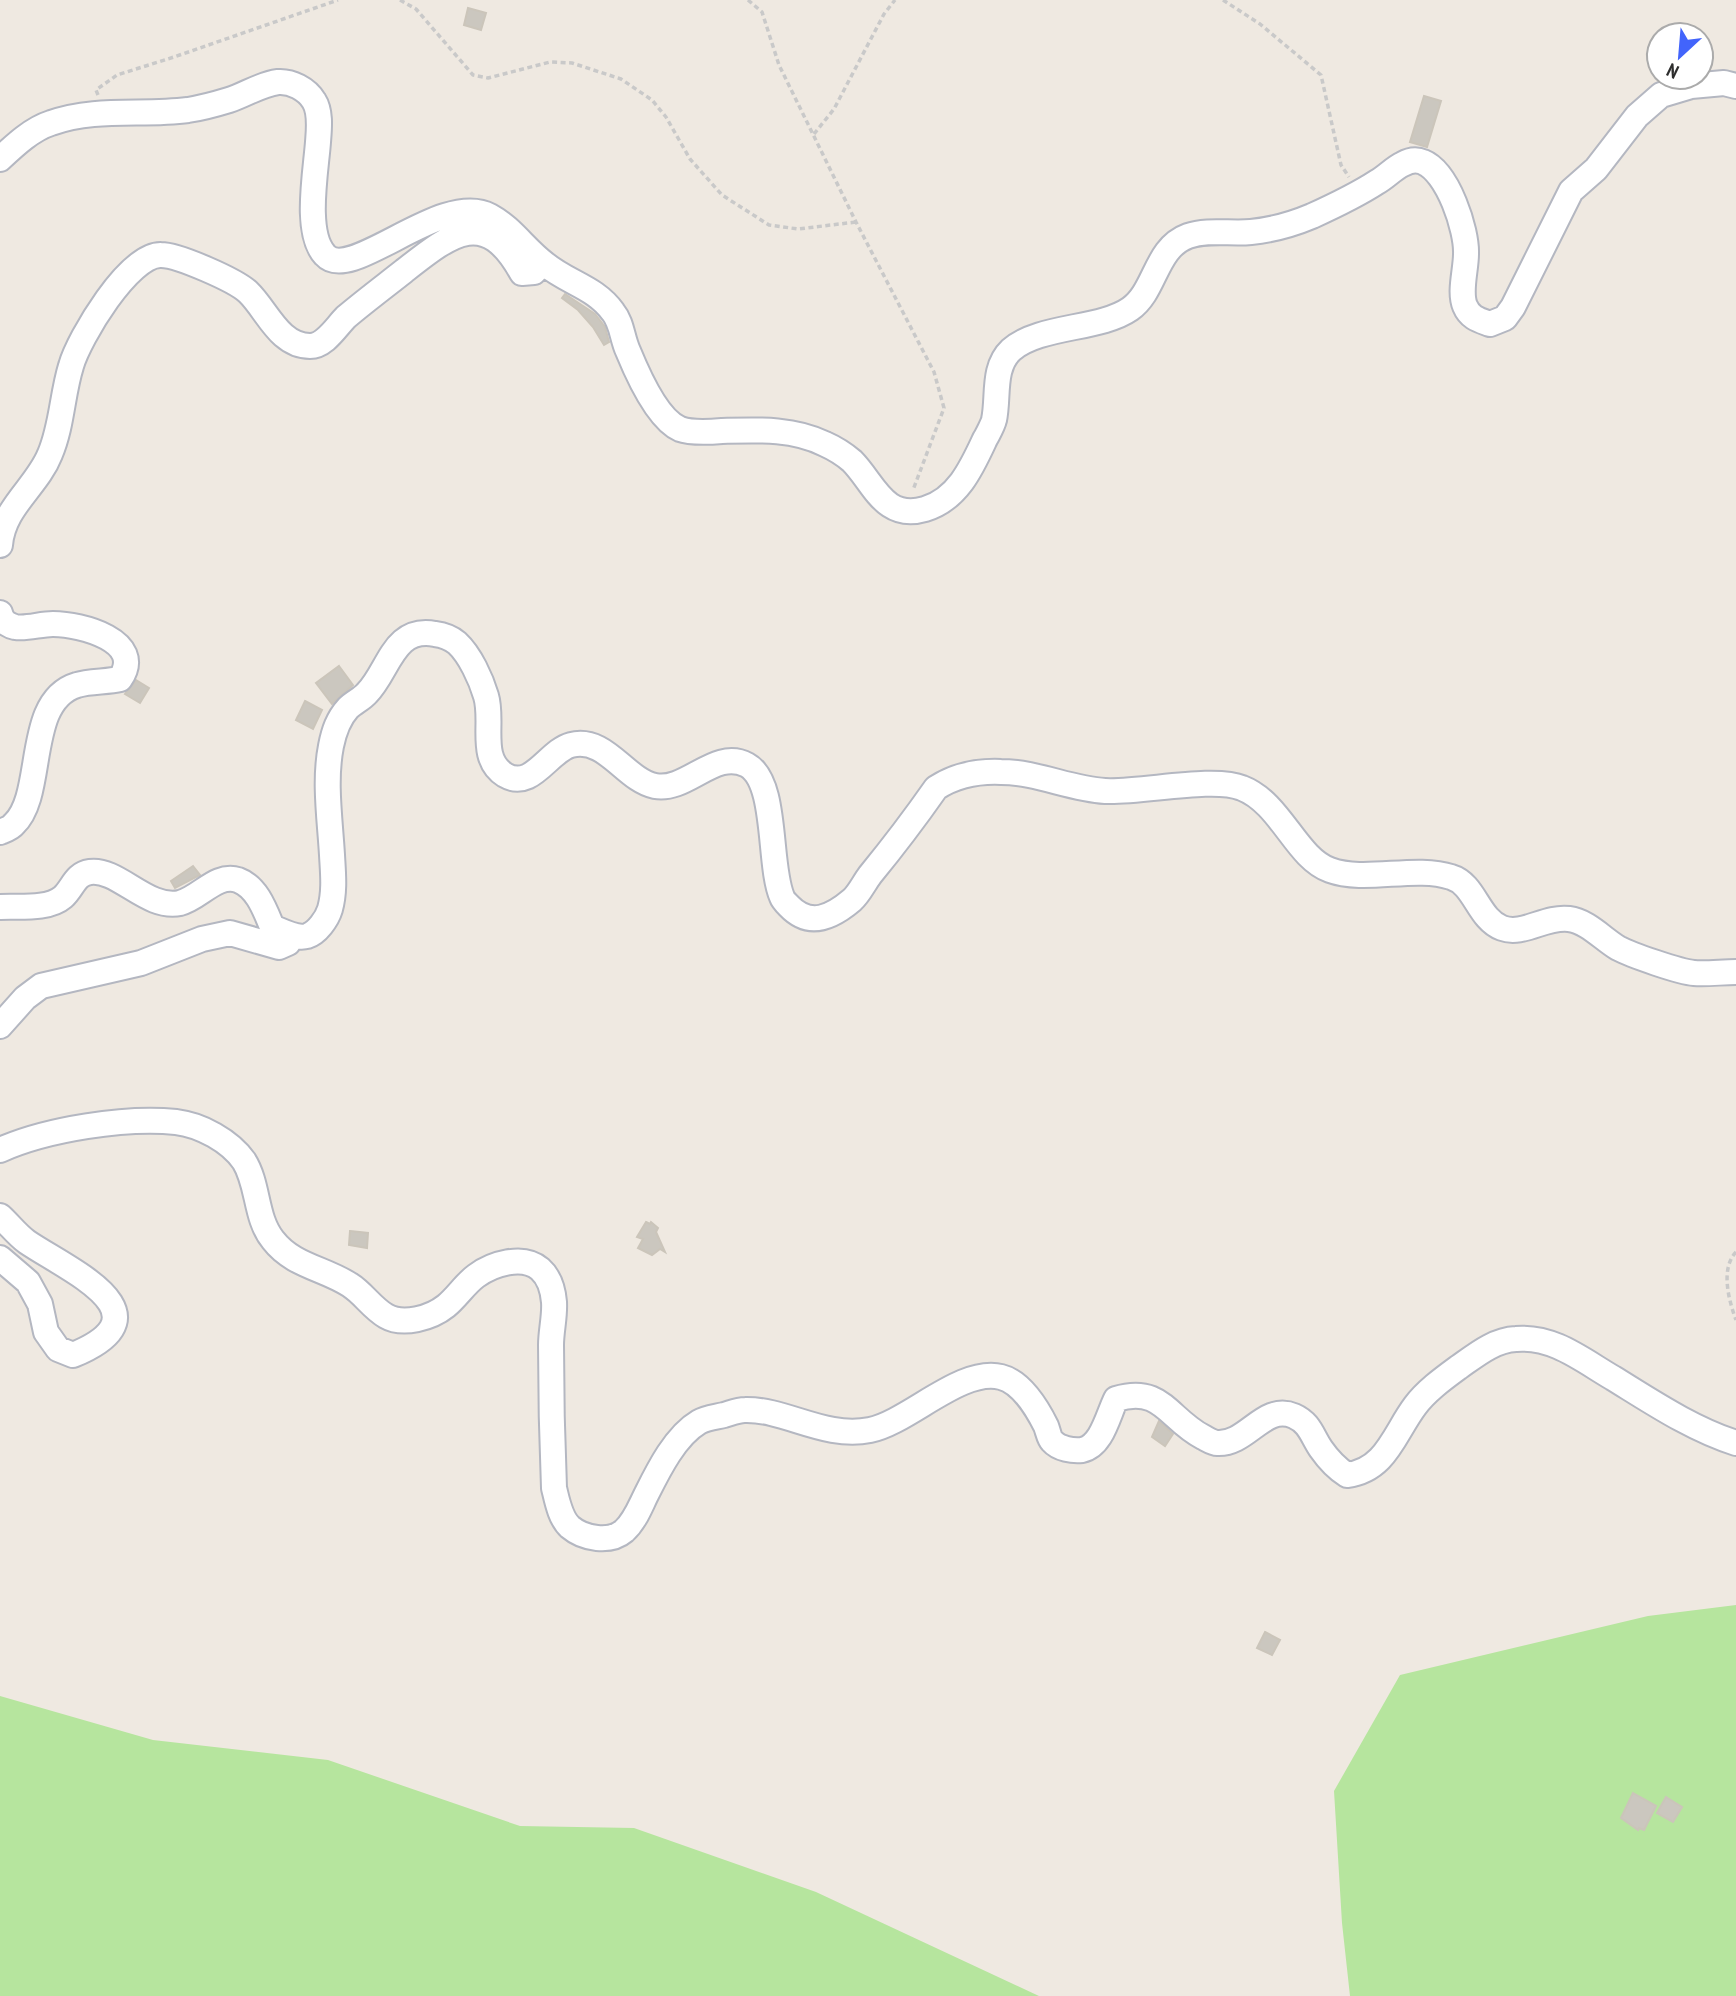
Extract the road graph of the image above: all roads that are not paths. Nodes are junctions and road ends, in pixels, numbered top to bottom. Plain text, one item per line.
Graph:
1 (1736, 86) edge
2 (0, 159) edge
3 (542, 262) junction
4 (0, 545) edge
5 (0, 613) edge
6 (0, 832) edge
7 (0, 906) edge
8 (291, 935) junction
9 (1736, 972) edge
10 (0, 1026) edge
11 (0, 1150) edge
12 (0, 1216) edge
13 (0, 1258) edge
14 (1736, 1443) edge

1 - 3 street
2 - 3 street
3 - 4 street
5 - 6 street
7 - 8 street
8 - 9 street
8 - 10 street
11 - 14 street
12 - 13 street

